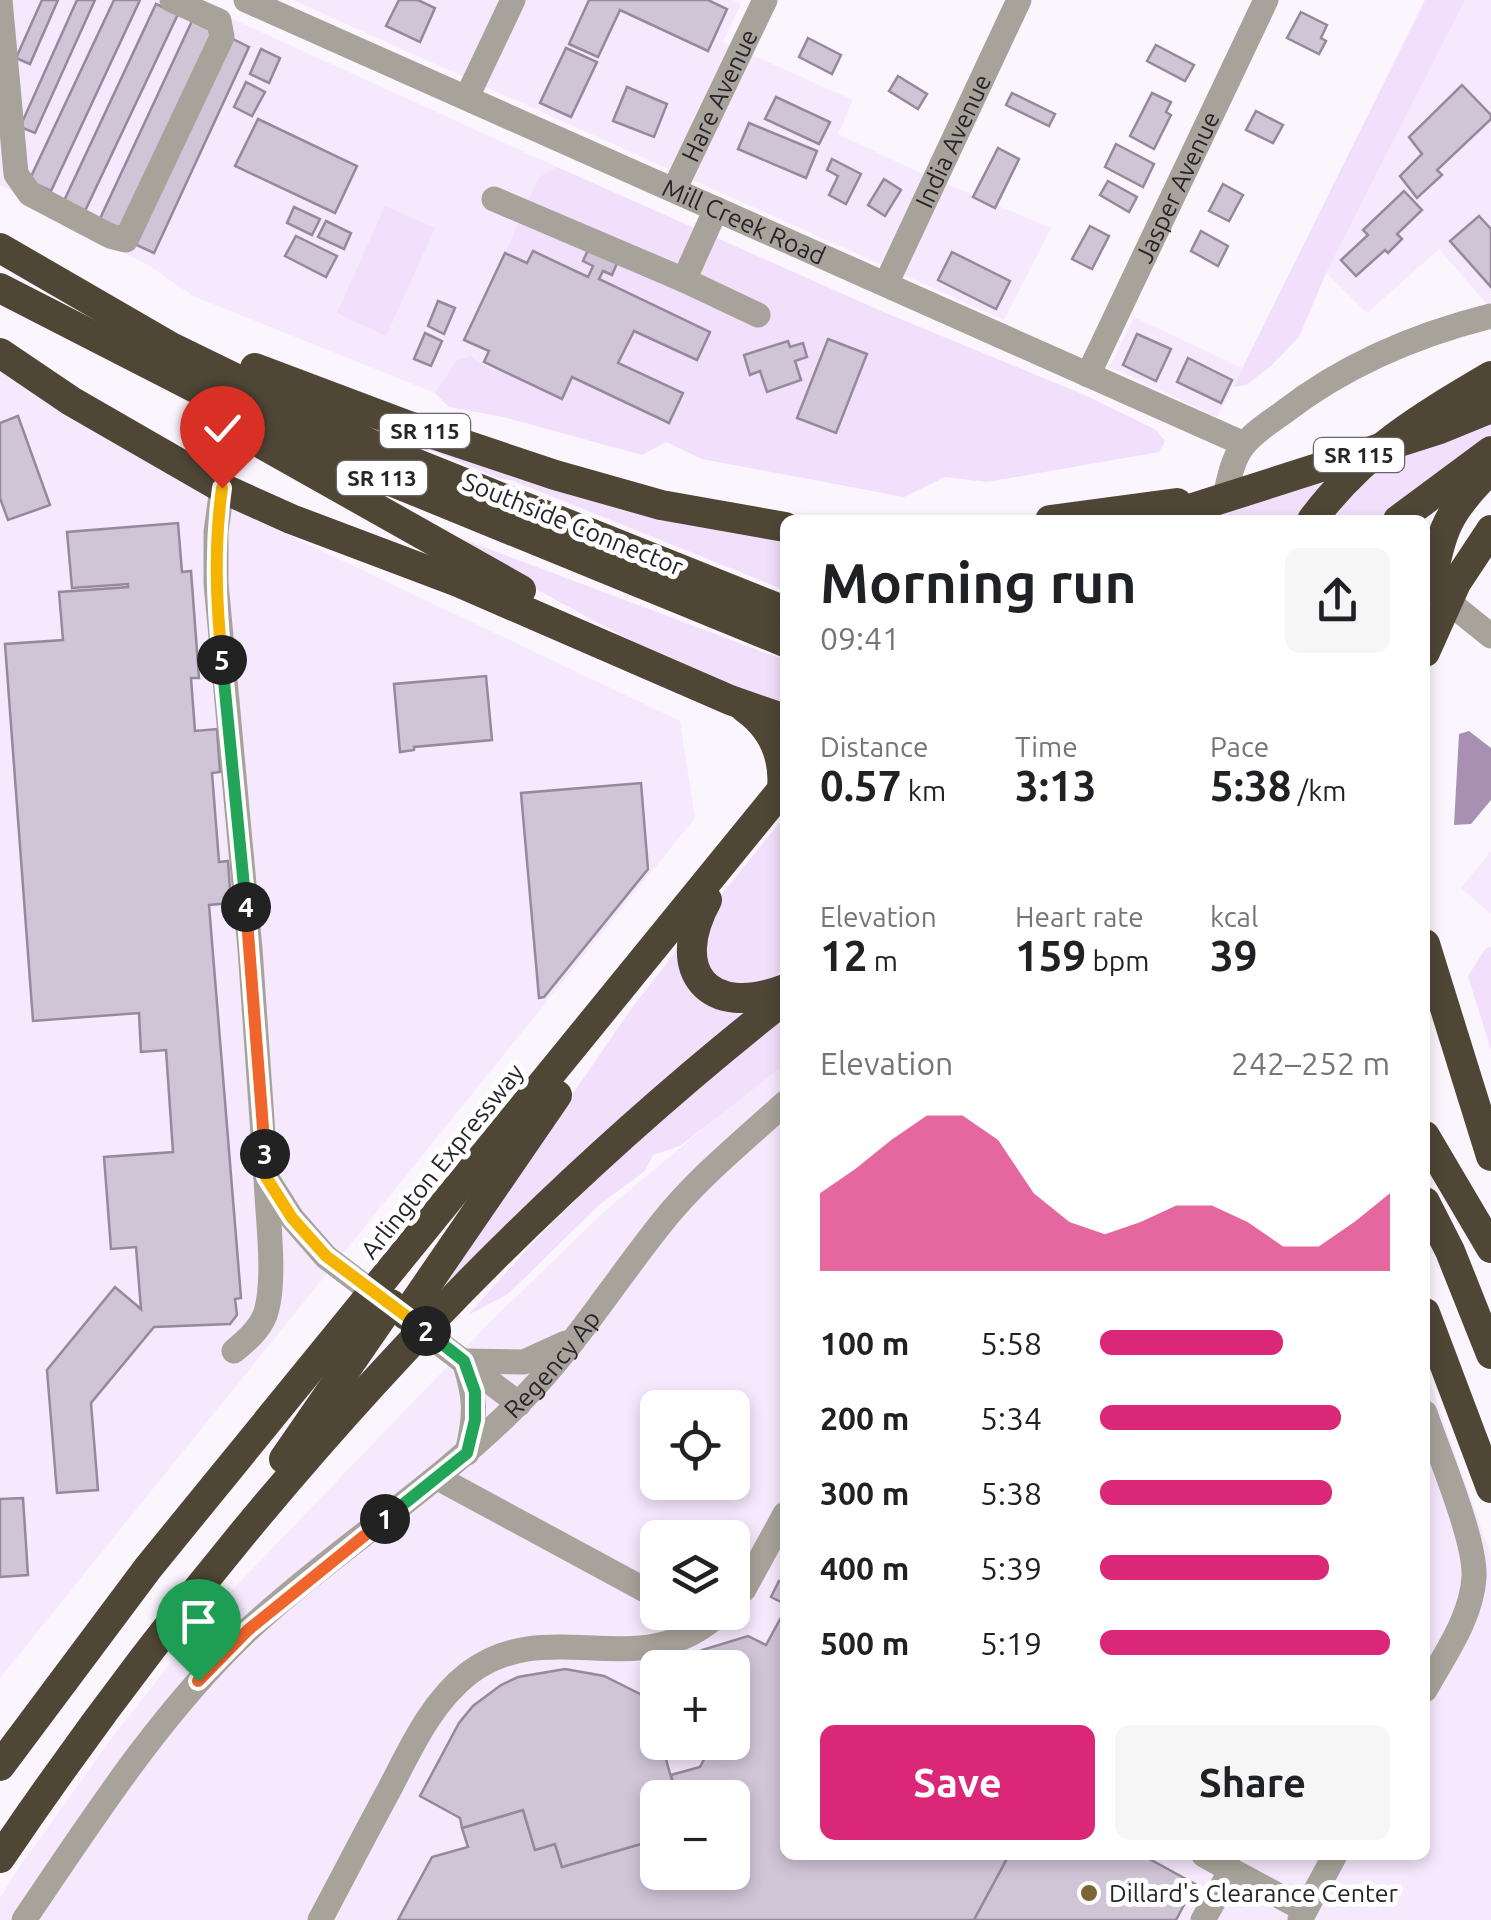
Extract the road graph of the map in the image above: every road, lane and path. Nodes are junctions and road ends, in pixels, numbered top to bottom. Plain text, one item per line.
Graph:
1 (0, 0) edge
2 (172, 0) edge
3 (513, 0) edge
4 (765, 0) edge
5 (1019, 0) edge
6 (1266, 0) edge
7 (259, 3) edge
8 (467, 97) junction
9 (674, 190) junction
10 (494, 199) dead end
11 (716, 209) junction
12 (0, 248) edge
13 (684, 280) junction
14 (886, 284) junction
15 (9, 292) edge
16 (78, 292) junction
17 (758, 314) dead end
18 (1491, 316) edge
19 (0, 352) edge
20 (1088, 375) junction
21 (1491, 376) edge
22 (1491, 408) edge
23 (1244, 444) junction
24 (1491, 451) edge
25 (1491, 467) edge
26 (222, 488) junction
27 (1224, 496) junction
28 (1086, 515) edge
29 (1169, 515) edge
30 (1316, 515) edge
31 (1405, 515) edge
32 (1429, 515) edge
33 (780, 526) edge
34 (1491, 530) edge
35 (1491, 546) edge
36 (1430, 579) edge
37 (1430, 588) edge
38 (1430, 592) edge
39 (780, 609) edge
40 (1491, 636) edge
41 (772, 637) edge
42 (1430, 641) edge
43 (640, 658) junction
44 (730, 700) junction
45 (780, 717) edge
46 (780, 758) edge
47 (780, 793) edge
48 (751, 829) junction
49 (1430, 960) edge
50 (780, 991) edge
51 (780, 1003) edge
52 (780, 1108) edge
53 (1430, 1144) edge
54 (1491, 1156) edge
55 (266, 1177) junction
56 (1430, 1212) edge
57 (1491, 1248) edge
58 (399, 1310) junction
59 (1430, 1326) edge
60 (579, 1336) junction
61 (234, 1351) dead end
62 (1491, 1354) edge
63 (464, 1361) junction
64 (519, 1404) junction
65 (1430, 1428) edge
66 (467, 1453) junction
67 (438, 1478) junction
68 (1491, 1488) edge
69 (780, 1523) edge
70 (750, 1579) edge
71 (640, 1587) edge
72 (696, 1630) edge
73 (163, 1634) junction
74 (1430, 1681) edge
75 (11, 1741) edge
76 (0, 1766) edge
77 (0, 1858) edge
78 (1213, 1860) edge
79 (1332, 1860) edge
80 (1230, 1870) junction
81 (1302, 1915) edge
82 (24, 1920) edge
83 (320, 1920) edge
84 (1203, 1920) edge

1 - 2 street
3 - 8 street
4 - 9 street, Hare Avenue
5 - 14 street, India Avenue
6 - 20 street, Jasper Avenue
7 - 8 street, Mill Creek Road
8 - 9 street, Mill Creek Road
9 - 11 street, Mill Creek Road
10 - 13 street
11 - 13 street
11 - 14 street, Mill Creek Road
12 - 16 highway, SR 115
13 - 17 street
14 - 20 street, Mill Creek Road
15 - 41 highway, Southside Connector / SR 113
15 - 43 highway
16 - 33 highway, SR 115
16 - 39 highway, Southside Connector / SR 113
18 - 23 street
19 - 26 highway
20 - 23 street, Mill Creek Road
21 - 30 highway, bridge
22 - 27 highway, SR 115
23 - 27 street
24 - 31 highway, SR 115
25 - 32 highway
25 - 36 highway
26 - 43 highway
26 - 55 street
27 - 28 highway, SR 115
27 - 29 highway
34 - 42 highway, bridge
35 - 37 street
38 - 40 street
43 - 44 highway
44 - 45 highway
44 - 46 highway
47 - 48 highway
48 - 50 highway
48 - 58 highway
49 - 54 highway
51 - 58 highway, Arlington Expressway
52 - 60 street, Regency Ap
53 - 57 highway
55 - 58 street
55 - 61 street
56 - 62 highway
58 - 63 street
58 - 73 highway
58 - 73 highway, Arlington Expressway
58 - 75 highway, Arlington Expressway
59 - 68 highway
60 - 63 street
60 - 64 street, Regency Ap
63 - 64 street
63 - 66 street
64 - 66 street, Regency Ap
65 - 74 street
66 - 67 street, Regency Ap
67 - 71 street
67 - 82 street, Regency Ap
69 - 70 street
72 - 83 street
73 - 77 highway, Arlington Expressway
75 - 76 highway, Arlington Expressway
78 - 80 street
79 - 81 street
80 - 81 street
80 - 84 street

